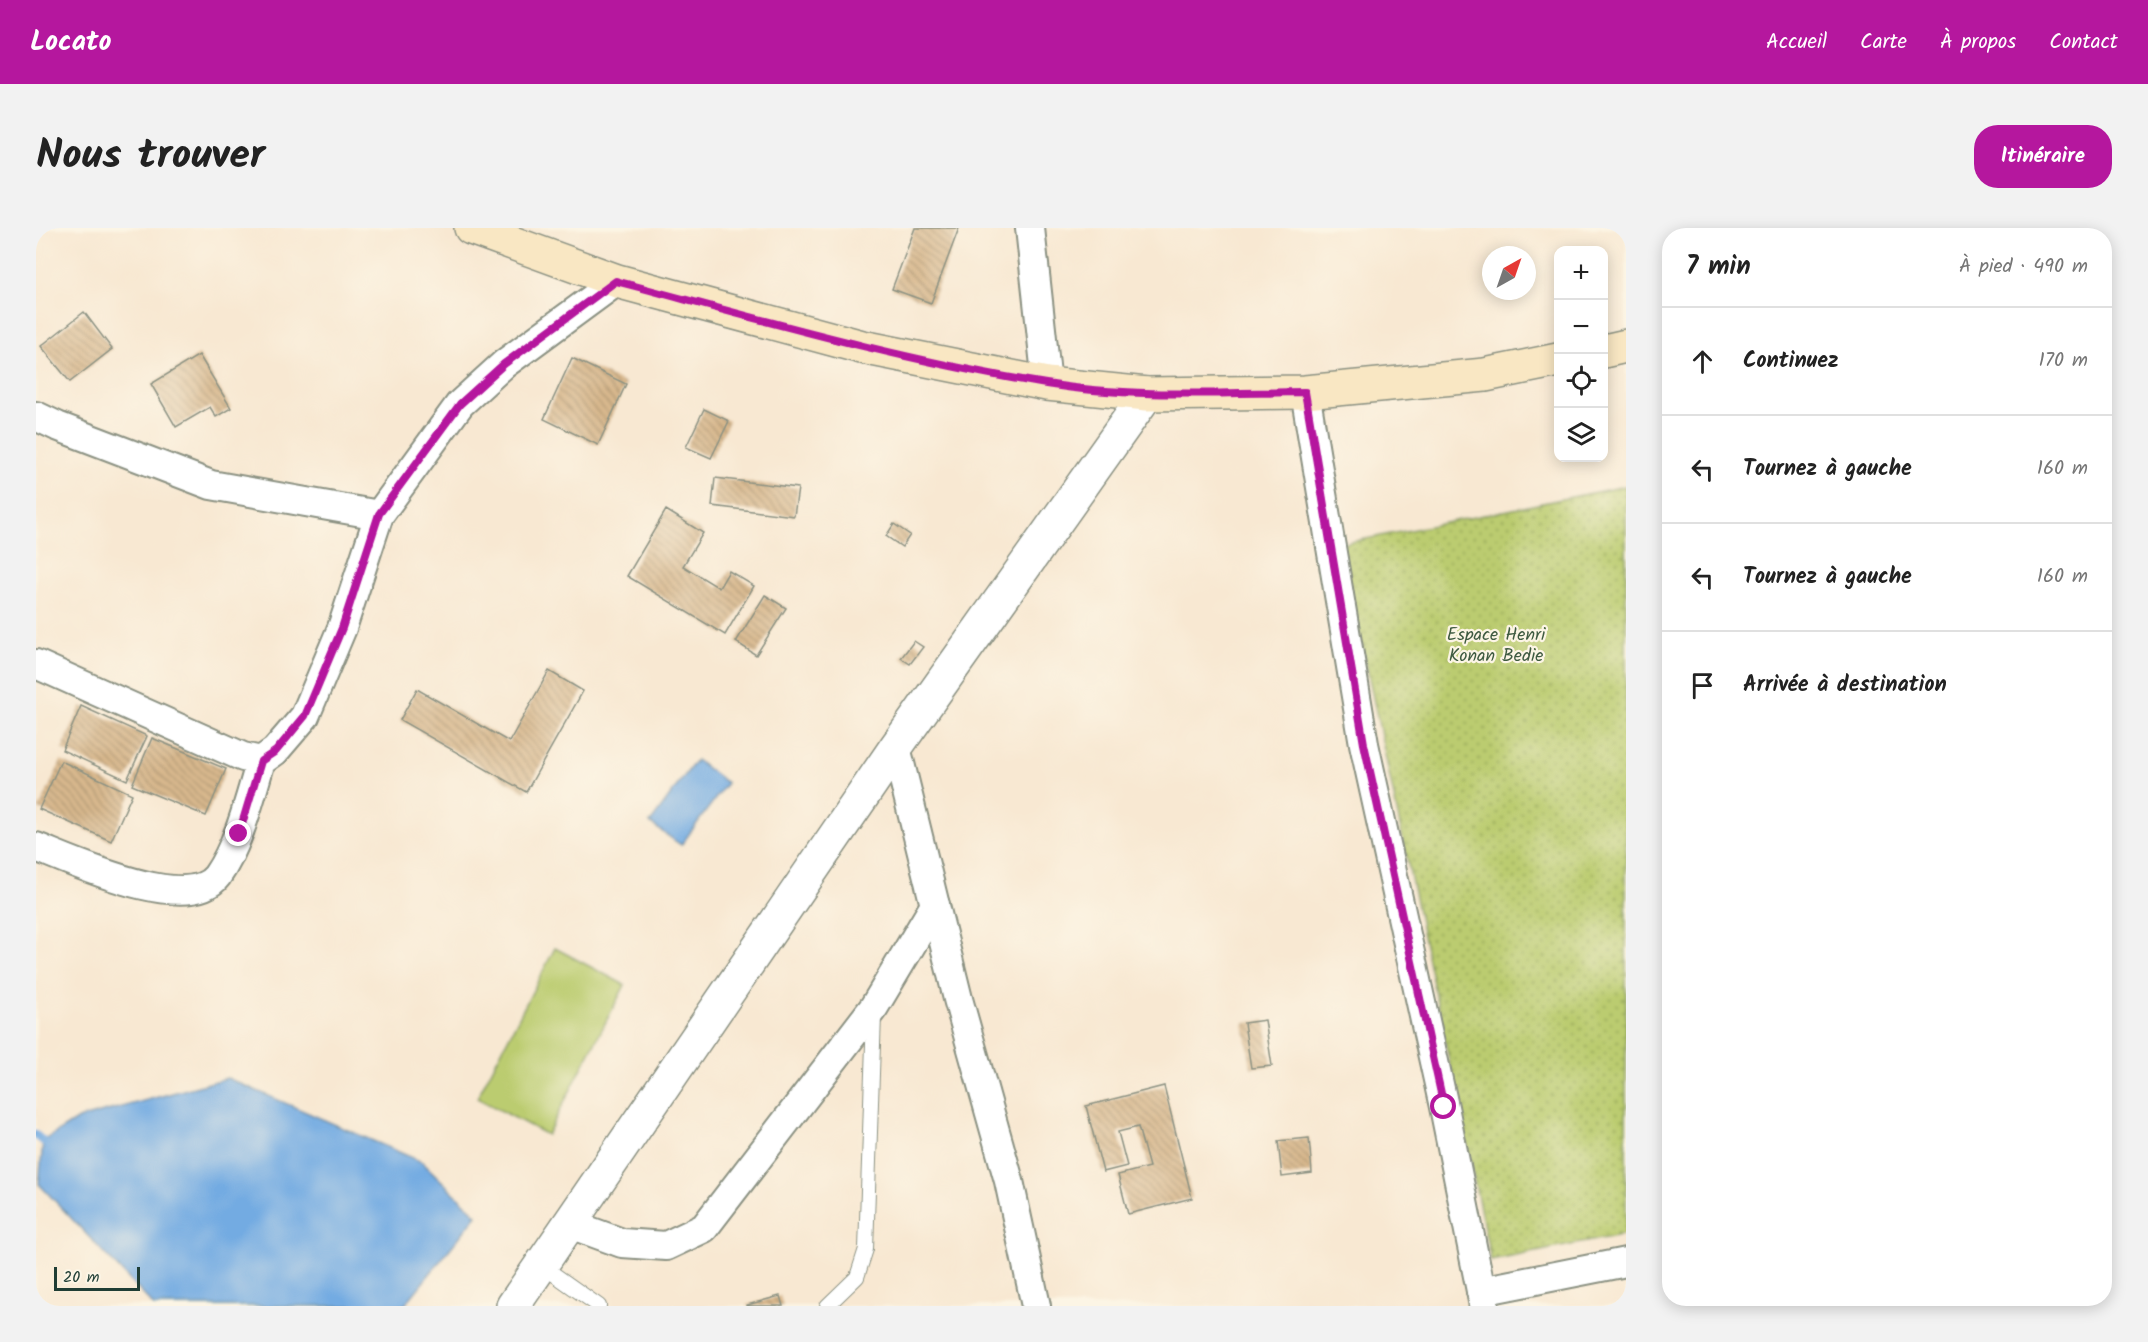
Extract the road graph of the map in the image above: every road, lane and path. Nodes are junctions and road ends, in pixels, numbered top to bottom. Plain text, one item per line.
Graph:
1 (471, 228) edge
2 (1030, 228) edge
3 (616, 281) junction
4 (1626, 346) edge
5 (1608, 350) edge
6 (1554, 361) edge
7 (1047, 384) junction
8 (1305, 392) junction
9 (1147, 394) junction
10 (36, 416) edge
11 (379, 514) junction
12 (36, 664) edge
13 (896, 747) junction
14 (261, 761) junction
15 (36, 847) edge
16 (935, 905) junction
17 (874, 1007) junction
18 (570, 1224) junction
19 (1626, 1262) edge
20 (541, 1265) junction
21 (1483, 1298) edge
22 (513, 1306) edge
23 (599, 1306) edge
24 (827, 1306) edge
25 (1036, 1306) edge

1 - 3 main road
2 - 7 street
3 - 7 main road
3 - 11 street
4 - 5 main road
6 - 8 main road
7 - 9 main road
8 - 9 main road
8 - 21 street
9 - 13 street
10 - 11 street
11 - 14 street
12 - 14 street
13 - 16 street
13 - 18 street
14 - 15 street
16 - 17 street
16 - 25 street
17 - 18 street
17 - 24 lane
18 - 20 street
19 - 21 street
20 - 22 street
20 - 23 lane

